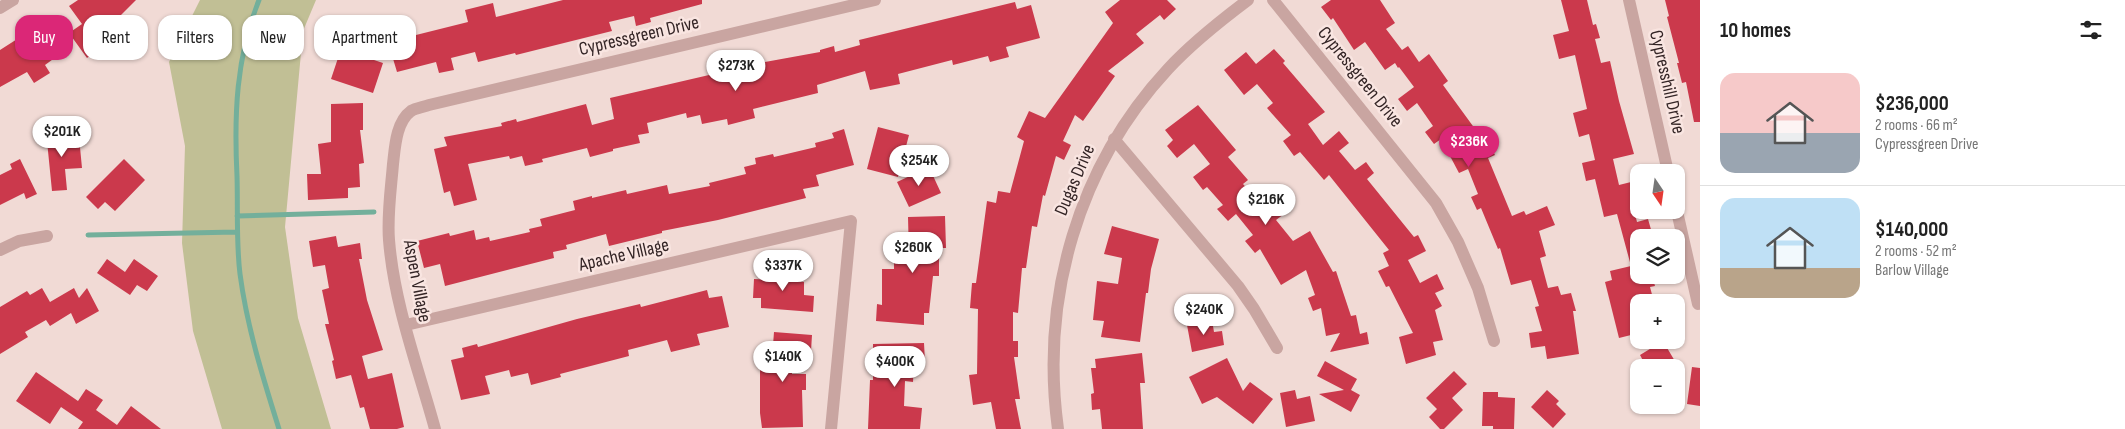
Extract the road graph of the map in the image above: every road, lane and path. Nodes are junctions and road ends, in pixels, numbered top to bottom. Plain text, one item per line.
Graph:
1 (12, 0) edge
2 (875, 0) edge
3 (1248, 0) edge
4 (1273, 0) edge
5 (1630, 0) edge
6 (0, 8) edge
7 (411, 111) joint
8 (1114, 139) junction
9 (1666, 164) edge
10 (1679, 219) edge
11 (47, 236) dead end
12 (0, 250) edge
13 (1698, 304) dead end
14 (406, 325) junction
15 (1494, 340) dead end
16 (1277, 348) dead end
17 (435, 429) edge
18 (830, 429) edge
19 (1058, 429) edge

1 - 6 street
2 - 7 street, Cypressgreen Drive
3 - 8 street, Dugas Drive
4 - 15 street, Cypressgreen Drive
5 - 9 street, Cypresshill Drive
7 - 14 street, Aspen Village
8 - 16 street
8 - 19 street, Dugas Drive
10 - 13 street
11 - 12 street
14 - 17 street, Aspen Village
14 - 18 street, Apache Village

